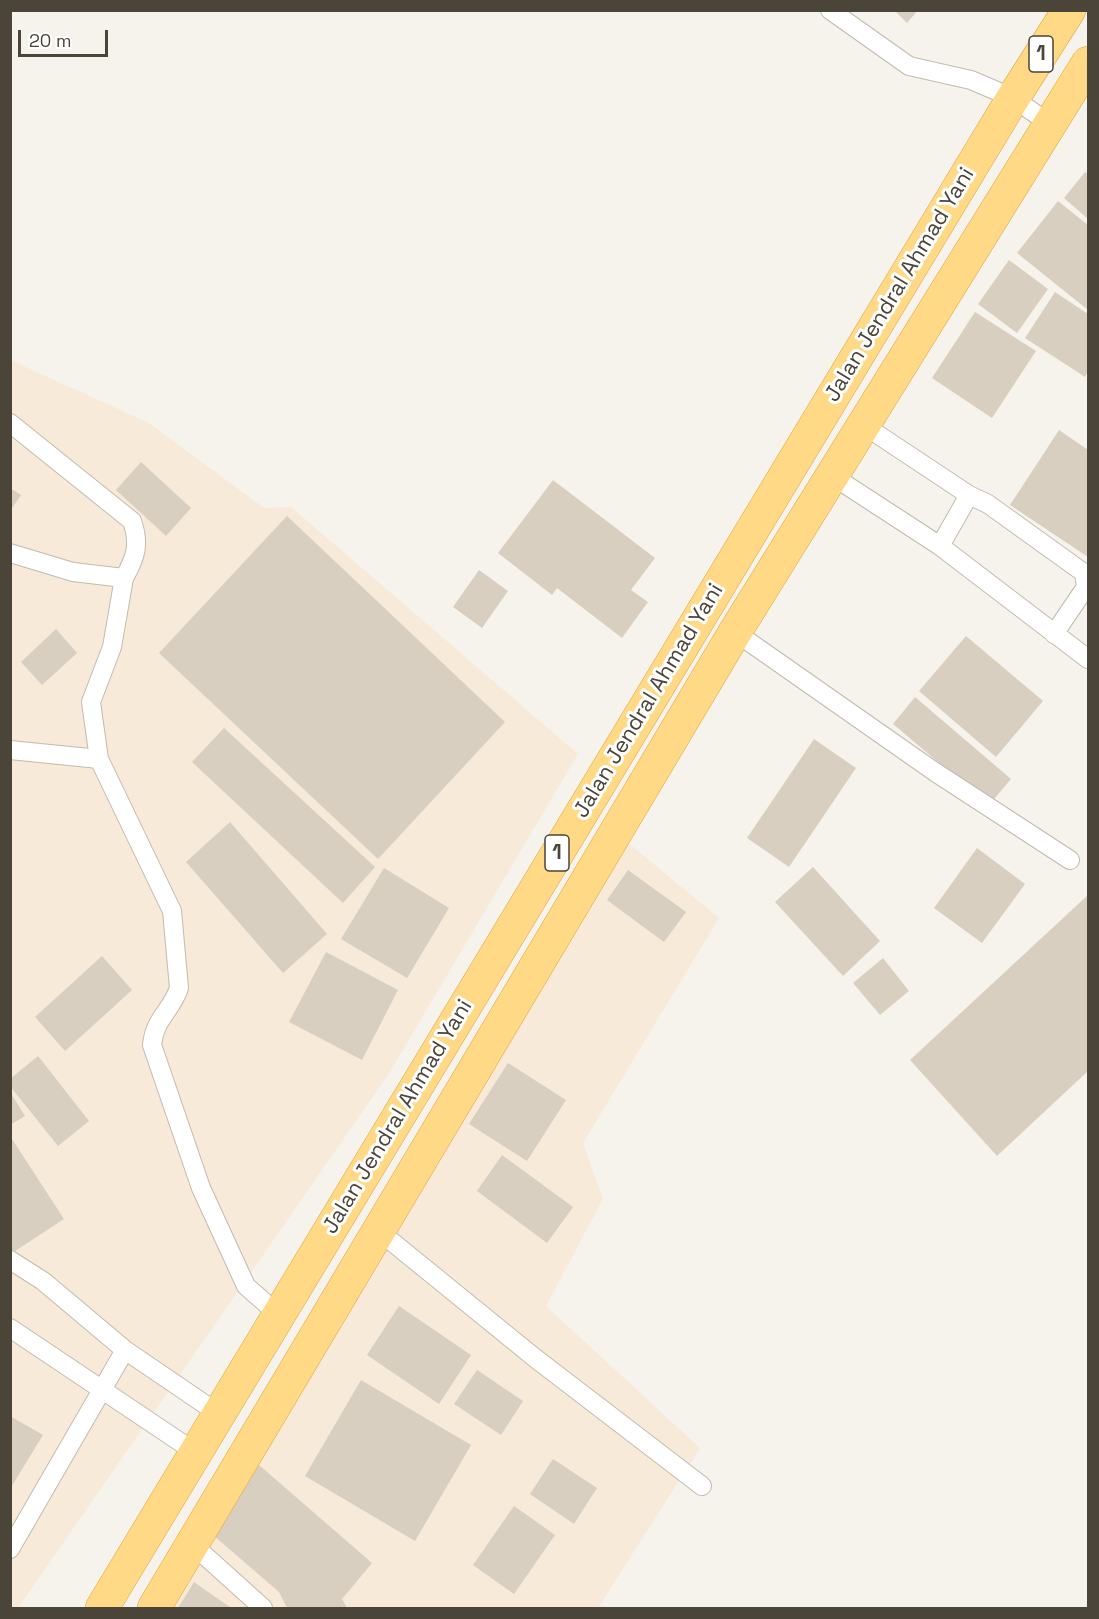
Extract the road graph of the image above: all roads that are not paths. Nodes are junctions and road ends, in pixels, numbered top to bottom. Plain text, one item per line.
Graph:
1 (830, 10) edge
2 (1069, 10) edge
3 (1089, 63) edge
4 (1013, 98) junction
5 (1050, 124) junction
6 (10, 423) edge
7 (862, 424) junction
8 (831, 475) junction
9 (969, 495) junction
10 (940, 546) junction
11 (10, 553) edge
12 (124, 578) junction
13 (735, 632) junction
14 (1054, 633) junction
15 (1089, 659) edge
16 (10, 750) edge
17 (99, 759) junction
18 (1070, 860) dead end
19 (380, 1232) junction
20 (10, 1260) edge
21 (279, 1315) junction
22 (10, 1328) edge
23 (125, 1350) junction
24 (103, 1388) junction
25 (219, 1413) junction
26 (195, 1452) junction
27 (702, 1486) dead end
28 (192, 1544) junction
29 (10, 1549) edge
30 (102, 1608) edge
31 (154, 1608) edge
32 (263, 1608) edge

1 - 4 lane
2 - 4 highway, Jalan Jendral Ahmad Yani / 1
3 - 5 highway, Jalan Jendral Ahmad Yani / 1
4 - 5 lane
4 - 21 highway, Jalan Jendral Ahmad Yani / 1
5 - 7 highway, Jalan Jendral Ahmad Yani / 1
6 - 12 lane
7 - 8 highway, Jalan Jendral Ahmad Yani / 1
7 - 9 lane
8 - 10 lane
8 - 13 highway, Jalan Jendral Ahmad Yani / 1
9 - 10 lane
9 - 14 lane
10 - 14 lane
11 - 12 lane
12 - 17 lane
13 - 18 lane
13 - 19 highway, Jalan Jendral Ahmad Yani / 1
14 - 15 lane
16 - 17 lane
17 - 21 lane
19 - 27 lane
19 - 28 highway, Jalan Jendral Ahmad Yani / 1
20 - 23 lane
21 - 25 highway, Jalan Jendral Ahmad Yani / 1
22 - 24 lane
23 - 24 lane
23 - 25 lane
24 - 26 lane
24 - 29 lane
25 - 26 highway, Jalan Jendral Ahmad Yani / 1
26 - 30 highway, Jalan Jendral Ahmad Yani / 1
28 - 31 highway, Jalan Jendral Ahmad Yani / 1
28 - 32 lane

